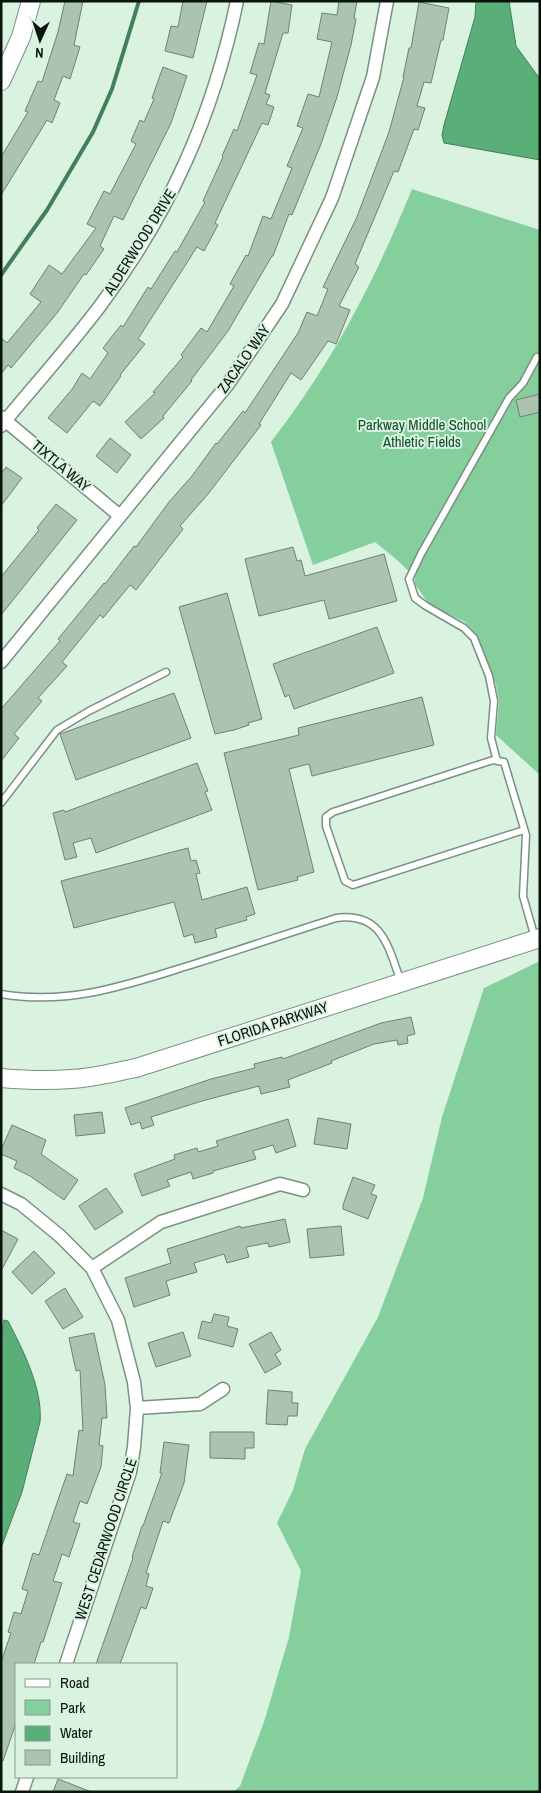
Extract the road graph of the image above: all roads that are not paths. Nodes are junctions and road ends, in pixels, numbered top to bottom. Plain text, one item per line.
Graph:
1 (31, 1) edge
2 (237, 1) edge
3 (386, 1) edge
4 (1, 81) edge
5 (537, 357) dead end
6 (3, 421) edge
7 (120, 516) junction
8 (1, 662) edge
9 (166, 672) dead end
10 (497, 761) junction
11 (1, 803) edge
12 (524, 830) junction
13 (538, 939) edge
14 (402, 983) junction
15 (1, 994) edge
16 (1, 1078) edge
17 (303, 1190) dead end
18 (1, 1194) edge
19 (92, 1268) junction
20 (223, 1389) dead end
21 (137, 1408) junction
22 (66, 1663) edge
23 (27, 1778) edge
24 (22, 1792) edge

1 - 4 street
2 - 6 street, ALDERWOOD DRIVE
3 - 7 street, ZACALO WAY
5 - 10 lane
6 - 7 street, TIXTLA WAY
7 - 8 street, ZACALO WAY
9 - 11 lane
10 - 12 lane
10 - 12 lane
12 - 13 lane
13 - 14 street, FLORIDA PARKWAY
14 - 15 lane
14 - 16 street, FLORIDA PARKWAY
17 - 19 street
18 - 19 street, WEST CEDARWOOD CIRCLE
19 - 21 street, WEST CEDARWOOD CIRCLE
20 - 21 street
21 - 22 street, WEST CEDARWOOD CIRCLE
23 - 24 street

